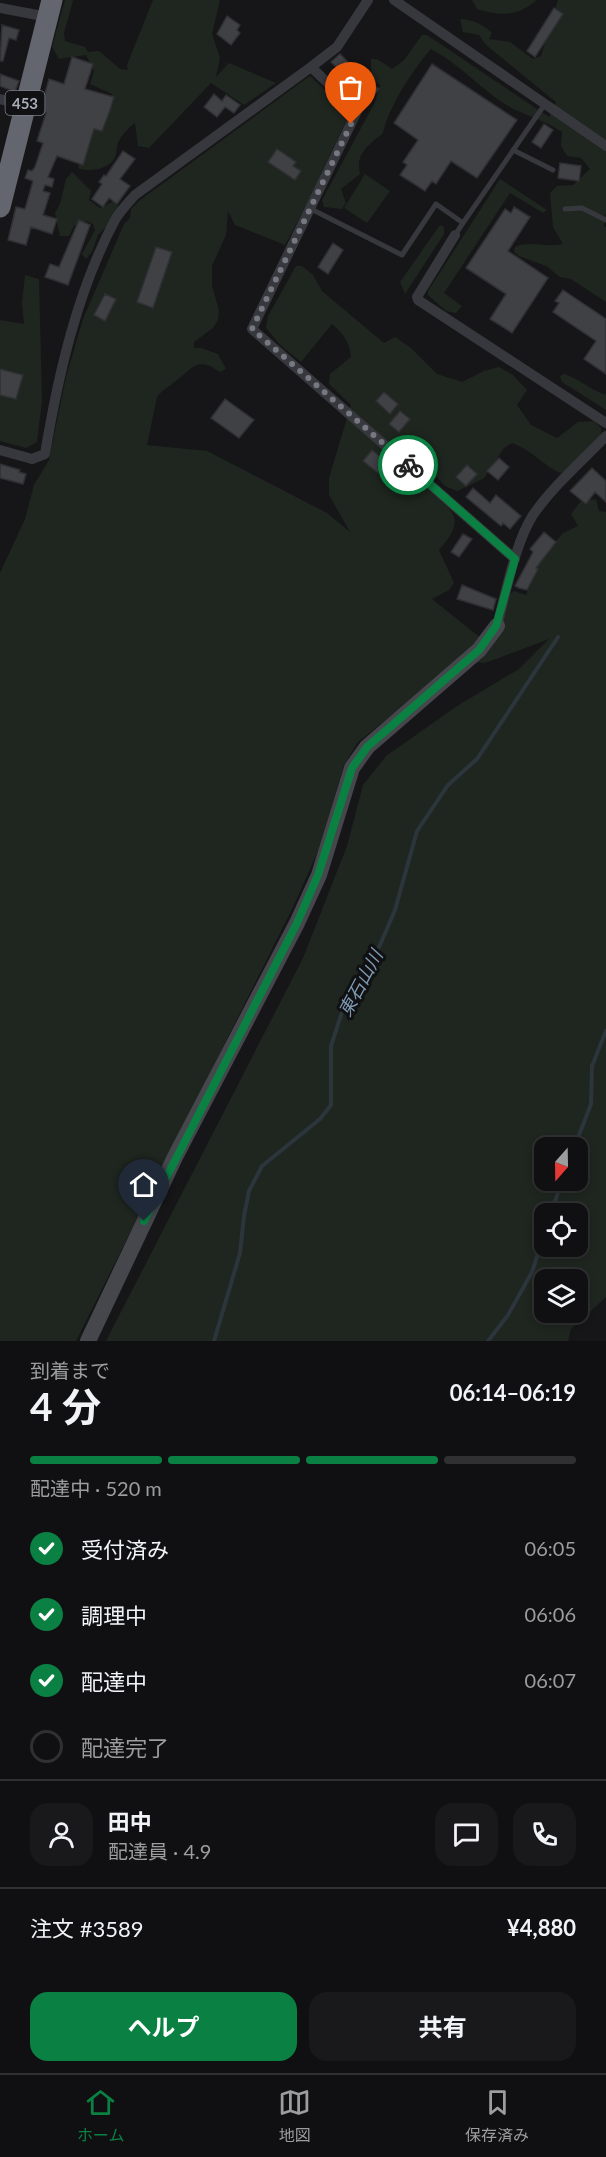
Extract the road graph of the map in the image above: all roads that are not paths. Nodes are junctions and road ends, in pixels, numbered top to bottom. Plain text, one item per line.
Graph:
1 (368, 0) edge
2 (394, 0) edge
3 (0, 8) edge
4 (50, 9) edge
5 (311, 67) junction
6 (0, 99) edge
7 (545, 104) junction
8 (25, 105) junction
9 (606, 146) edge
10 (513, 150) junction
11 (554, 170) dead end
12 (0, 207) edge
13 (311, 209) junction
14 (565, 209) dead end
15 (606, 220) edge
16 (463, 223) junction
17 (455, 235) joint
18 (606, 423) edge
19 (606, 436) edge
20 (0, 450) edge
21 (515, 559) junction
22 (496, 626) joint
23 (88, 1341) edge

1 - 5 street
2 - 7 street
3 - 4 street
4 - 8 highway, 453
5 - 13 street
5 - 20 street
6 - 8 street
7 - 9 street
7 - 10 lane
8 - 12 highway, 453
10 - 11 lane
10 - 16 lane
13 - 16 lane
13 - 21 street
14 - 15 lane
16 - 17 lane
17 - 18 street
19 - 21 street
21 - 22 street
22 - 23 street

